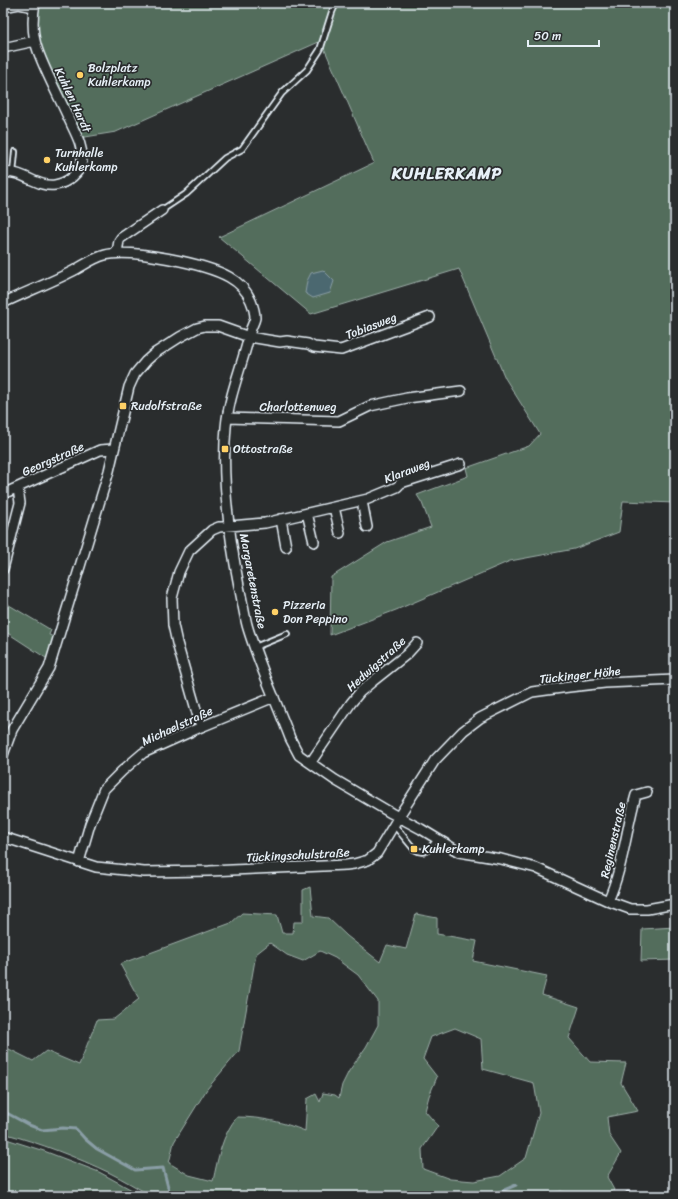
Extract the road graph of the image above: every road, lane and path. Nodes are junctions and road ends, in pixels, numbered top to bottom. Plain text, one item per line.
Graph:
1 (336, 3) edge
2 (34, 5) edge
3 (3, 7) edge
4 (35, 41) junction
5 (3, 48) edge
6 (15, 152) dead end
7 (3, 173) edge
8 (13, 173) junction
9 (162, 210) joint
10 (117, 252) junction
11 (3, 303) edge
12 (430, 317) dead end
13 (249, 337) junction
14 (461, 391) dead end
15 (227, 418) junction
16 (113, 449) junction
17 (461, 464) dead end
18 (18, 488) junction
19 (3, 494) edge
20 (362, 501) junction
21 (334, 507) junction
22 (307, 513) junction
23 (281, 519) junction
24 (230, 526) junction
25 (367, 527) dead end
26 (340, 533) dead end
27 (314, 542) dead end
28 (286, 547) dead end
29 (3, 569) edge
30 (286, 634) dead end
31 (417, 643) dead end
32 (255, 647) junction
33 (675, 680) edge
34 (274, 697) junction
35 (201, 726) junction
36 (3, 755) edge
37 (311, 762) junction
38 (647, 792) dead end
39 (396, 821) junction
40 (3, 837) edge
41 (437, 839) junction
42 (79, 862) junction
43 (608, 901) junction
44 (675, 904) edge

1 - 9 lane
2 - 3 street, Kuhlen Hardt
2 - 4 street, Kuhlen Hardt
4 - 5 street
4 - 8 street, Kuhlen Hardt
6 - 8 lane
7 - 8 street
9 - 10 street
10 - 11 street
10 - 13 street
12 - 13 street, Tobiasweg
13 - 15 street, Margaretenstraße
13 - 16 street
14 - 15 street, Charlottenweg
15 - 24 street, Margaretenstraße
16 - 18 street, Georgstraße
16 - 36 street
17 - 20 street, Klaraweg
18 - 19 street, Georgstraße
18 - 29 street
20 - 21 street, Klaraweg
20 - 25 street
21 - 22 street, Klaraweg
21 - 26 street
22 - 23 street, Klaraweg
22 - 27 street
23 - 24 street, Klaraweg
23 - 28 street
24 - 32 street, Margaretenstraße
24 - 35 street
30 - 32 lane
31 - 37 street, Hedwigstraße
32 - 34 street, Margaretenstraße
33 - 39 street, Tückinger Höhe
34 - 35 street, Michaelstraße
34 - 37 street, Margaretenstraße
35 - 42 street, Michaelstraße
37 - 39 street, Margaretenstraße
38 - 43 street, Reginenstraße
39 - 41 street
39 - 41 lane
39 - 42 street, Tückingschulstraße
40 - 42 street, Tückingschulstraße
41 - 43 street
43 - 44 street

